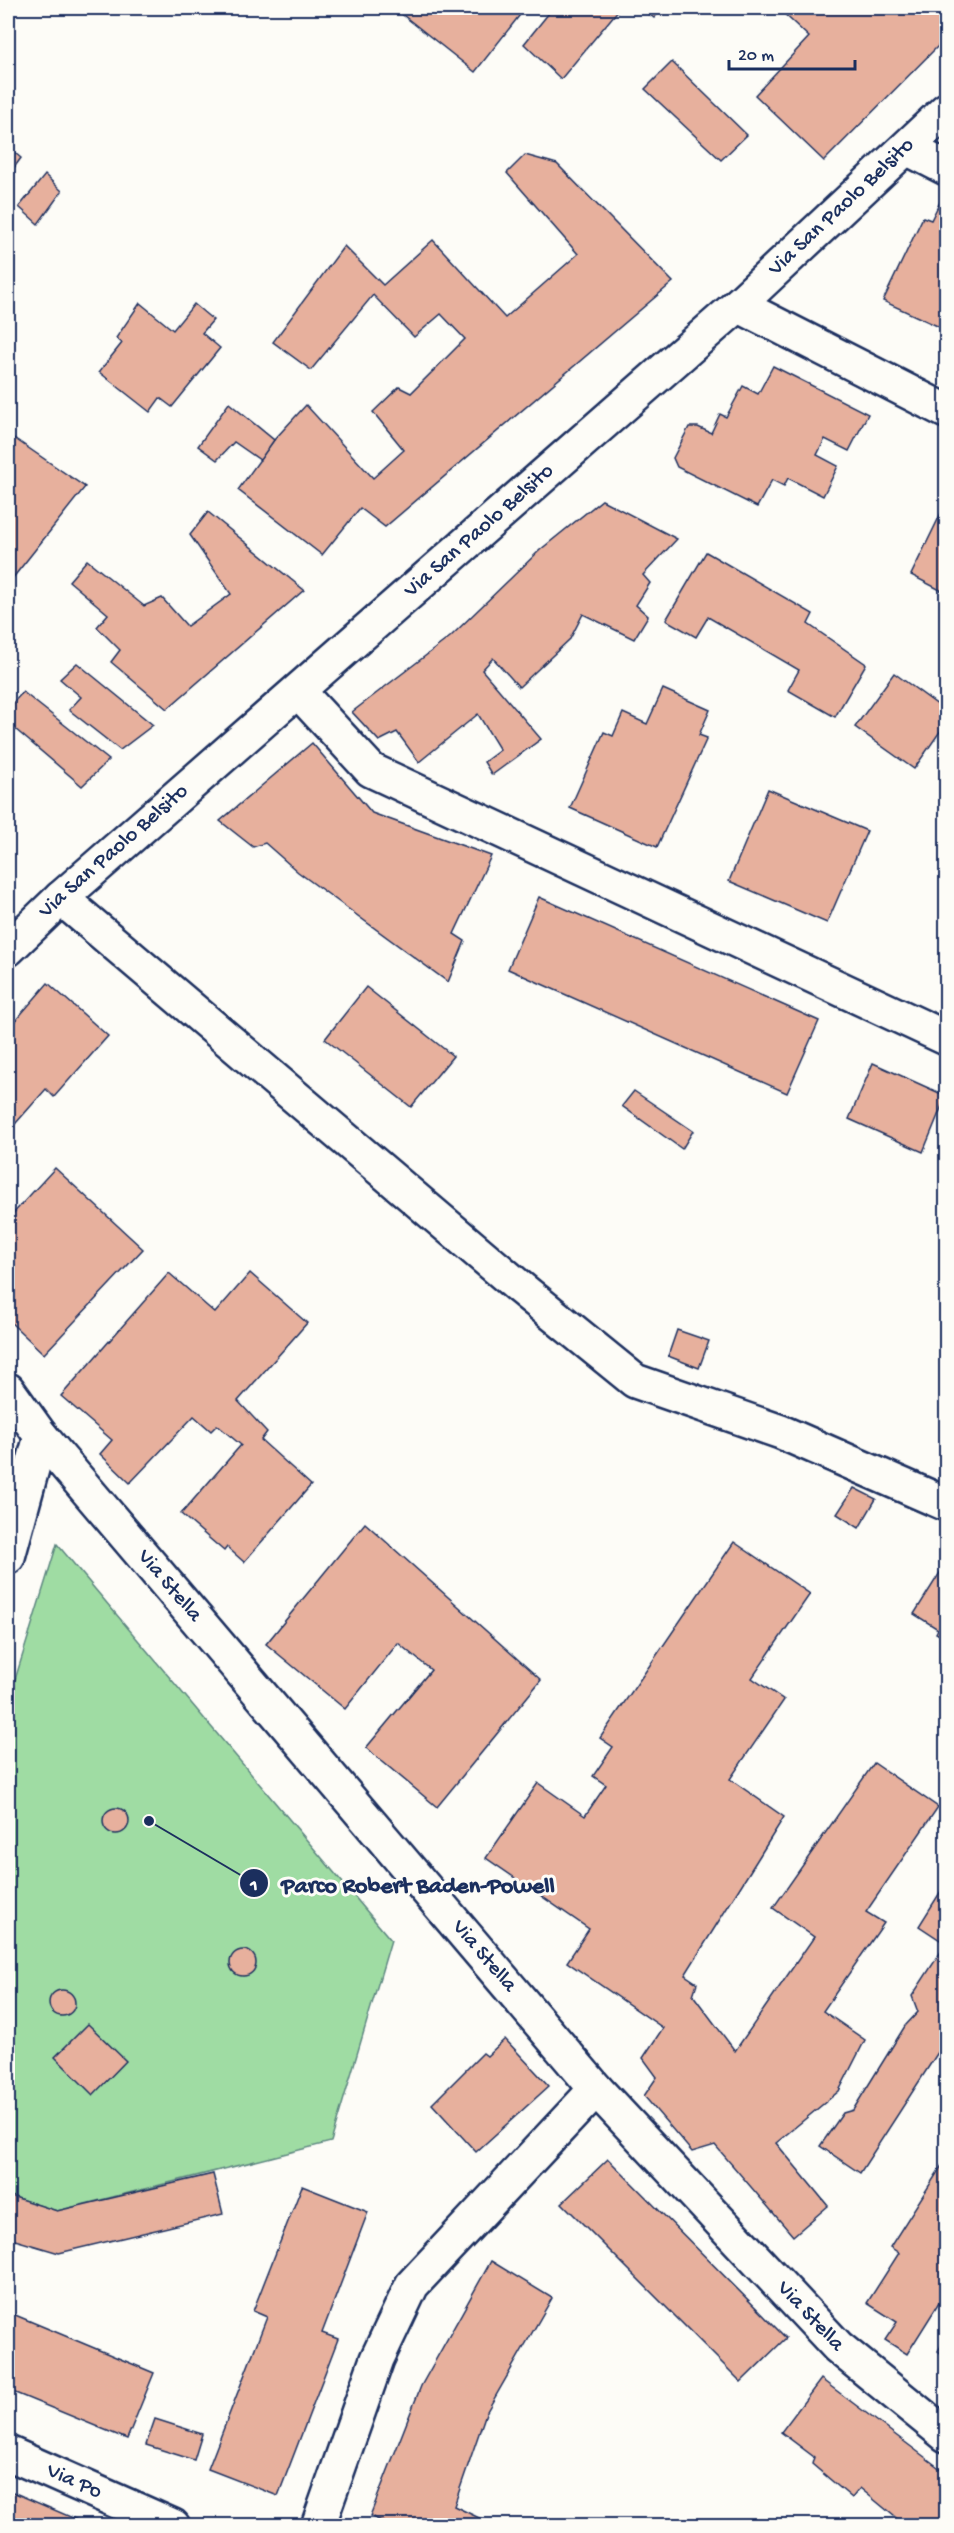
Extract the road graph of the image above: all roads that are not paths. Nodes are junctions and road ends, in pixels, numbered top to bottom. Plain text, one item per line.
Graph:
1 (946, 110) edge
2 (907, 148) junction
3 (946, 168) edge
4 (738, 305) junction
5 (946, 411) edge
6 (298, 691) junction
7 (61, 898) junction
8 (8, 949) edge
9 (946, 1038) edge
10 (8, 1390) edge
11 (41, 1436) junction
12 (946, 1504) edge
13 (8, 1557) edge
14 (596, 2089) junction
15 (946, 2435) edge
16 (8, 2453) edge
17 (173, 2526) edge
18 (318, 2526) edge

1 - 2 street, Via San Paolo Belsito
2 - 3 street
2 - 4 street, Via San Paolo Belsito
4 - 5 street
4 - 6 street, Via San Paolo Belsito
6 - 7 street, Via San Paolo Belsito
6 - 9 street
7 - 8 street, Via San Paolo Belsito
7 - 12 street
10 - 11 street, Via Stella
11 - 13 street
11 - 14 street, Via Stella
14 - 15 street, Via Stella
14 - 18 street
16 - 17 street, Via Po

